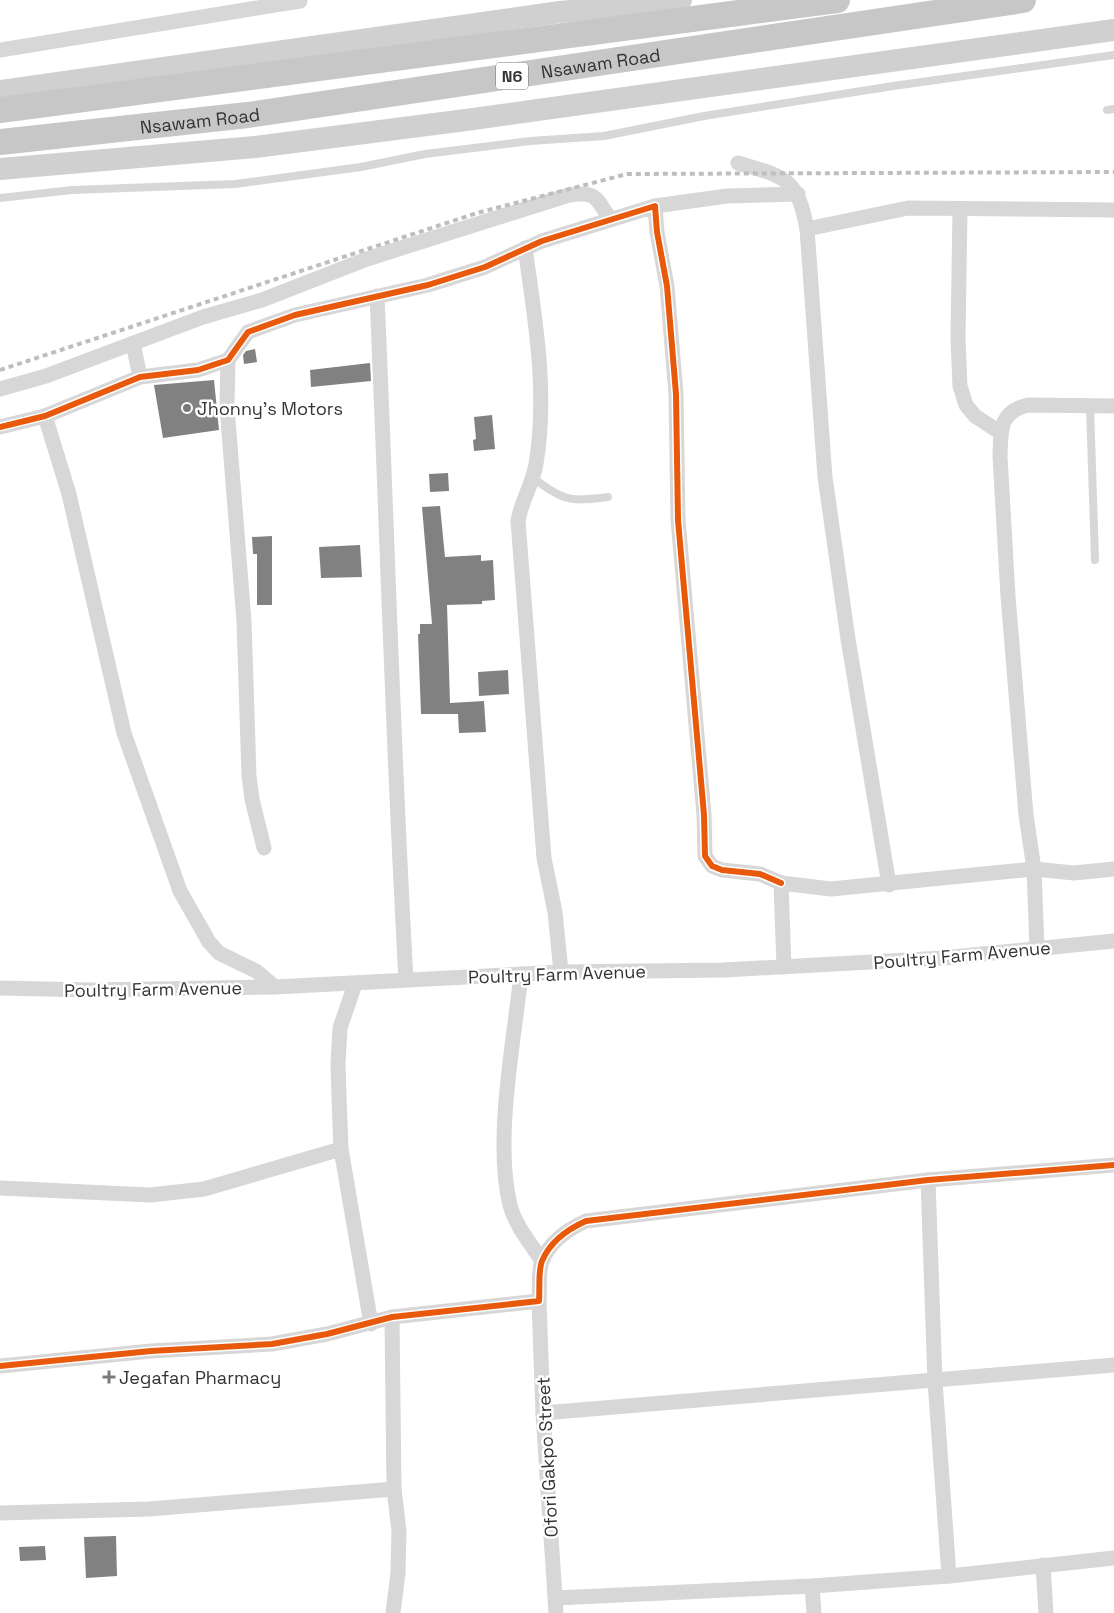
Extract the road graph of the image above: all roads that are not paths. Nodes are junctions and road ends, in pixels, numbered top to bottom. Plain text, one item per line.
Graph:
1 (303, 0) edge
2 (681, 0) edge
3 (837, 0) edge
4 (1023, 0) edge
5 (1114, 30) edge
6 (0, 50) edge
7 (1114, 55) edge
8 (0, 91) edge
9 (0, 110) edge
10 (0, 142) edge
11 (738, 163) dead end
12 (0, 169) edge
13 (798, 194) junction
14 (0, 198) edge
15 (655, 206) junction
16 (960, 210) junction
17 (1114, 210) edge
18 (610, 219) junction
19 (807, 229) junction
20 (524, 248) junction
21 (377, 296) junction
22 (262, 300) junction
23 (270, 324) junction
24 (133, 343) junction
25 (228, 360) junction
26 (140, 377) junction
27 (0, 389) edge
28 (1090, 406) junction
29 (1114, 406) edge
30 (45, 416) junction
31 (0, 426) edge
32 (1001, 433) junction
33 (532, 477) junction
34 (608, 497) dead end
35 (1095, 560) dead end
36 (264, 848) dead end
37 (1034, 869) junction
38 (1114, 869) edge
39 (781, 884) junction
40 (889, 885) junction
41 (1114, 941) edge
42 (1038, 949) junction
43 (784, 967) junction
44 (561, 972) junction
45 (521, 974) junction
46 (406, 980) junction
47 (355, 984) junction
48 (275, 987) junction
49 (0, 988) edge
50 (342, 1149) junction
51 (1114, 1166) edge
52 (928, 1180) junction
53 (0, 1188) edge
54 (542, 1261) junction
55 (539, 1301) junction
56 (392, 1318) junction
57 (371, 1324) junction
58 (1114, 1365) edge
59 (0, 1366) edge
60 (935, 1381) junction
61 (543, 1413) junction
62 (394, 1489) junction
63 (0, 1513) edge
64 (1114, 1558) edge
65 (1043, 1564) junction
66 (949, 1576) junction
67 (812, 1586) junction
68 (556, 1606) edge
69 (393, 1613) edge
70 (814, 1613) edge
71 (1046, 1613) edge

1 - 6 street
2 - 8 main road
3 - 9 highway, Nsawam Road / N6
4 - 10 highway, Nsawam Road / N6
5 - 12 main road
7 - 14 lane
11 - 13 street
13 - 15 street
13 - 19 street
15 - 18 street
15 - 39 street
16 - 17 street
16 - 19 street
16 - 32 street
18 - 20 street
18 - 22 street
19 - 40 street
20 - 21 street
20 - 33 street
21 - 23 street
21 - 46 street
22 - 23 street
22 - 24 street
23 - 25 street
24 - 26 street
24 - 27 street
25 - 26 street
25 - 36 street
26 - 30 street
28 - 29 street
28 - 32 street
28 - 35 lane
30 - 31 street
30 - 48 street
32 - 37 street
33 - 34 lane
33 - 44 street
37 - 38 street
37 - 40 street
37 - 42 street
39 - 40 street
39 - 43 street
41 - 42 street, Poultry Farm Avenue
42 - 43 street, Poultry Farm Avenue
43 - 44 street, Poultry Farm Avenue
44 - 45 street, Poultry Farm Avenue
45 - 46 street, Poultry Farm Avenue
45 - 54 street
46 - 47 street, Poultry Farm Avenue
47 - 48 street, Poultry Farm Avenue
47 - 50 street
48 - 49 street, Poultry Farm Avenue
50 - 53 street
50 - 57 street
51 - 52 street
52 - 54 street
52 - 60 street
54 - 55 street, Ofori Gakpo Street
55 - 56 street
55 - 61 street, Ofori Gakpo Street
56 - 57 street
56 - 62 street
57 - 59 street
58 - 60 street
60 - 61 street
60 - 66 street
61 - 68 street, Ofori Gakpo Street
62 - 63 street
62 - 69 street
64 - 65 street
65 - 66 street
65 - 71 street
66 - 67 street
67 - 68 street
67 - 70 street

